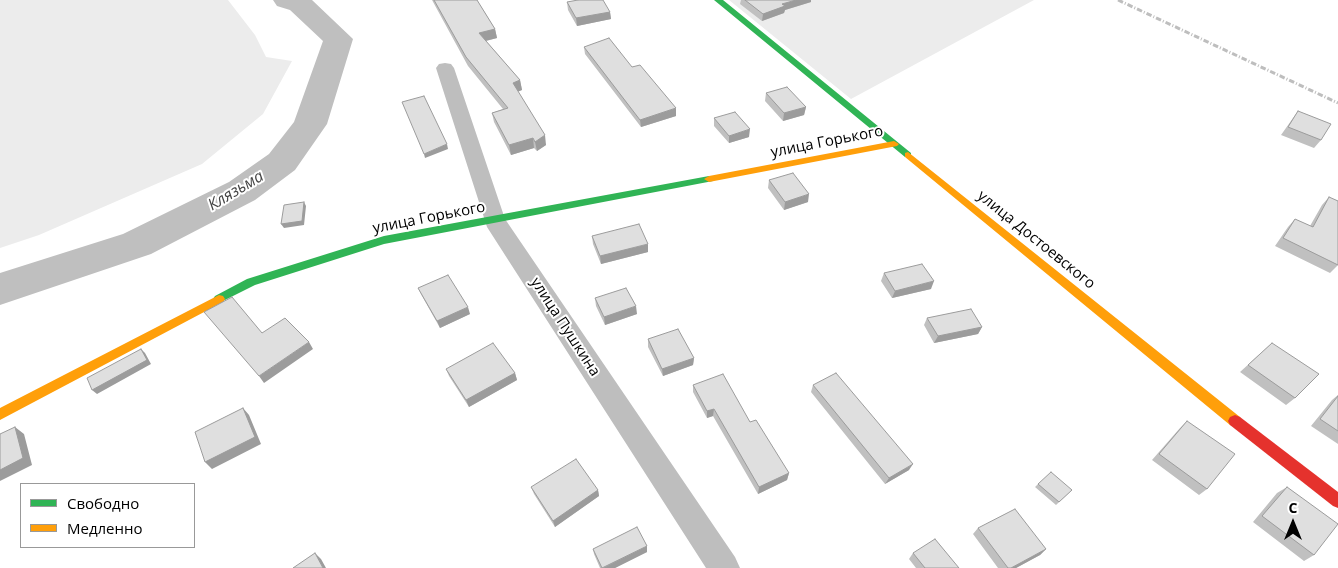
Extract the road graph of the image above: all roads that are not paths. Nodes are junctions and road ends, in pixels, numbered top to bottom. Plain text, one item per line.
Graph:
1 (718, 0) edge
2 (444, 68) dead end
3 (894, 144) junction
4 (495, 221) junction
5 (0, 414) edge
6 (1338, 501) edge
7 (724, 568) edge

1 - 3 street, улица Достоевского
2 - 4 street, улица Пушкина
3 - 4 street, улица Горького
3 - 6 street, улица Достоевского
4 - 5 street, улица Горького
4 - 7 street, улица Пушкина

